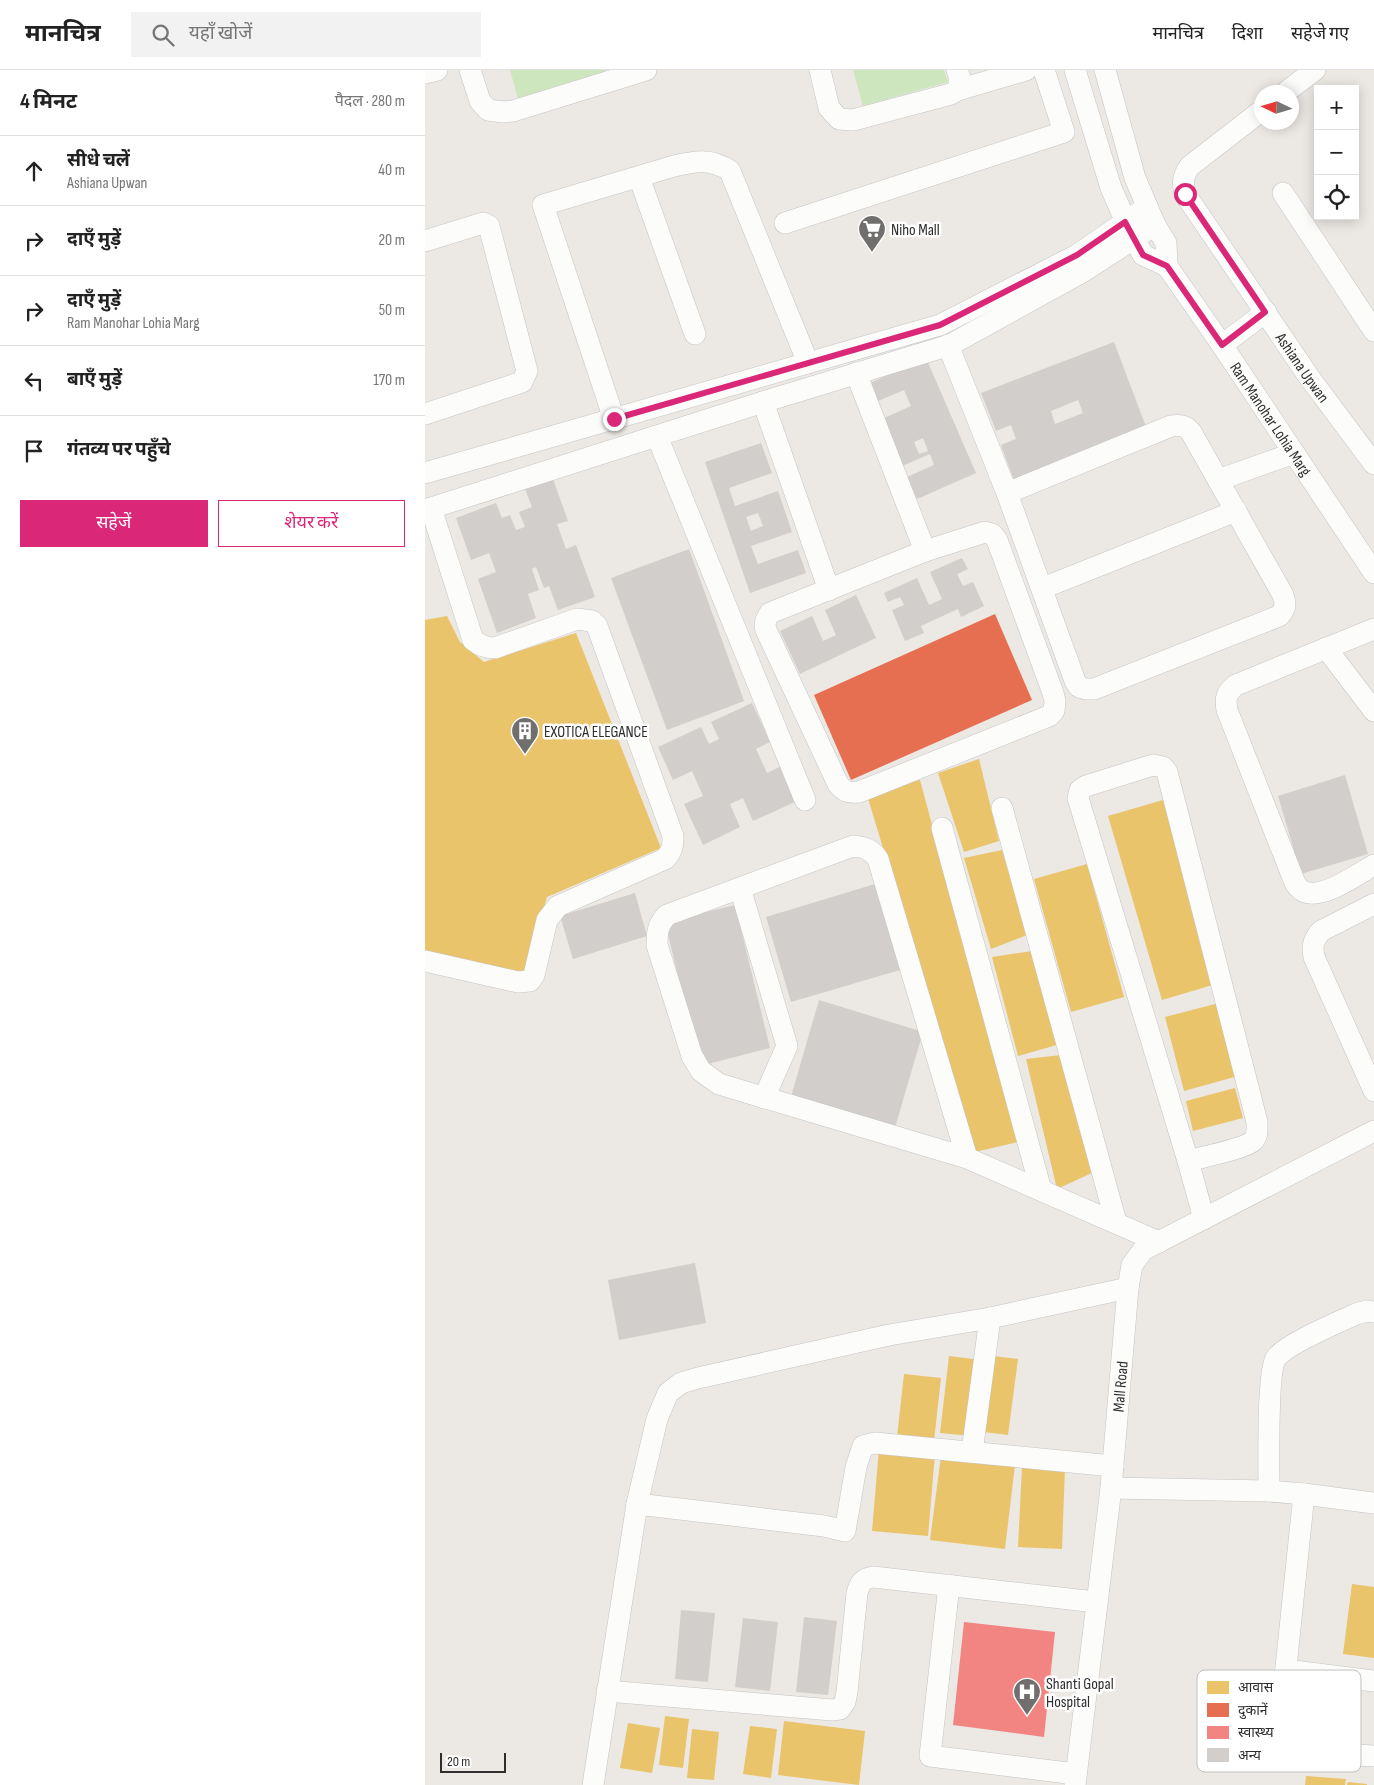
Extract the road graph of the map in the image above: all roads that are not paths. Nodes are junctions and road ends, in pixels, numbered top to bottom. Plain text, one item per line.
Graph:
1 (437, 70) edge
2 (471, 70) edge
3 (646, 70) edge
4 (820, 70) edge
5 (1026, 70) edge
6 (1044, 70) edge
7 (1075, 70) edge
8 (1105, 70) edge
9 (1315, 70) edge
10 (425, 73) edge
11 (958, 80) edge
12 (1295, 85) edge
13 (1254, 116) edge
14 (639, 176) junction
15 (1283, 194) dead end
16 (1151, 216) junction
17 (785, 223) dead end
18 (1130, 230) junction
19 (425, 241) edge
20 (1167, 266) junction
21 (1265, 312) junction
22 (1374, 331) edge
23 (695, 334) dead end
24 (948, 345) junction
25 (1222, 345) junction
26 (808, 363) junction
27 (857, 373) junction
28 (715, 389) junction
29 (763, 402) junction
30 (425, 414) edge
31 (724, 414) junction
32 (614, 419) junction
33 (657, 436) junction
34 (1294, 453) junction
35 (1374, 464) edge
36 (425, 473) edge
37 (1218, 480) junction
38 (1007, 493) junction
39 (428, 509) edge
40 (1236, 511) junction
41 (925, 551) junction
42 (1374, 573) edge
43 (1043, 588) junction
44 (829, 590) junction
45 (1374, 629) edge
46 (1327, 648) junction
47 (1374, 711) edge
48 (805, 800) dead end
49 (1002, 808) dead end
50 (942, 828) dead end
51 (1374, 865) edge
52 (740, 888) junction
53 (1374, 904) edge
54 (425, 961) edge
55 (1374, 1091) edge
56 (764, 1098) junction
57 (1374, 1132) edge
58 (967, 1158) junction
59 (1188, 1161) junction
60 (1041, 1190) junction
61 (1204, 1219) junction
62 (1116, 1222) junction
63 (1159, 1242) junction
64 (1128, 1288) junction
65 (1374, 1312) edge
66 (990, 1318) junction
67 (972, 1452) junction
68 (1113, 1466) junction
69 (1111, 1488) junction
70 (1269, 1491) junction
71 (1304, 1494) junction
72 (1374, 1503) edge
73 (637, 1504) junction
74 (949, 1585) junction
75 (1097, 1602) junction
76 (1286, 1670) edge
77 (1361, 1679) edge
78 (1374, 1681) edge
79 (607, 1691) junction
80 (1361, 1755) edge
81 (1374, 1756) edge
82 (1076, 1779) edge
83 (593, 1785) edge

1 - 10 street
2 - 3 street
4 - 11 street
5 - 11 street
6 - 17 street
7 - 18 street
8 - 16 street
9 - 12 street
13 - 21 street, Ashiana Upwan
14 - 23 street
14 - 26 street
14 - 32 street
15 - 22 street
16 - 18 street
16 - 20 street
18 - 20 street
18 - 24 street
18 - 26 street
19 - 30 street
20 - 25 street, Ram Manohar Lohia Marg
21 - 25 street
21 - 35 street, Ashiana Upwan
24 - 27 street
24 - 38 street
25 - 34 street, Ram Manohar Lohia Marg
26 - 28 street
27 - 29 street
27 - 41 street
28 - 31 street
28 - 32 street
29 - 31 street
29 - 44 street
31 - 33 street
32 - 36 street
33 - 39 street
33 - 48 street
34 - 37 street
34 - 42 street, Ram Manohar Lohia Marg
37 - 38 street
37 - 40 street
38 - 43 street
39 - 54 street
40 - 43 street
40 - 43 street
41 - 44 street
41 - 44 street
45 - 46 street
46 - 47 street
46 - 51 street
49 - 62 street
50 - 60 street
52 - 56 street
52 - 56 street
52 - 58 street
53 - 55 street
56 - 58 street
57 - 61 street, Mall Road
58 - 60 street
59 - 59 street
59 - 61 street
60 - 62 street
61 - 63 street, Mall Road
62 - 63 street
63 - 64 street, Mall Road
64 - 66 street
64 - 68 street, Mall Road
65 - 70 street
66 - 67 street
66 - 73 street
67 - 68 street
67 - 73 street
68 - 69 street, Mall Road
69 - 70 street
69 - 75 street, Mall Road
70 - 71 street
71 - 72 street
71 - 76 street
73 - 79 street
74 - 75 street
74 - 79 street
74 - 82 street
75 - 82 street, Mall Road
77 - 78 street
79 - 83 street
80 - 81 street

